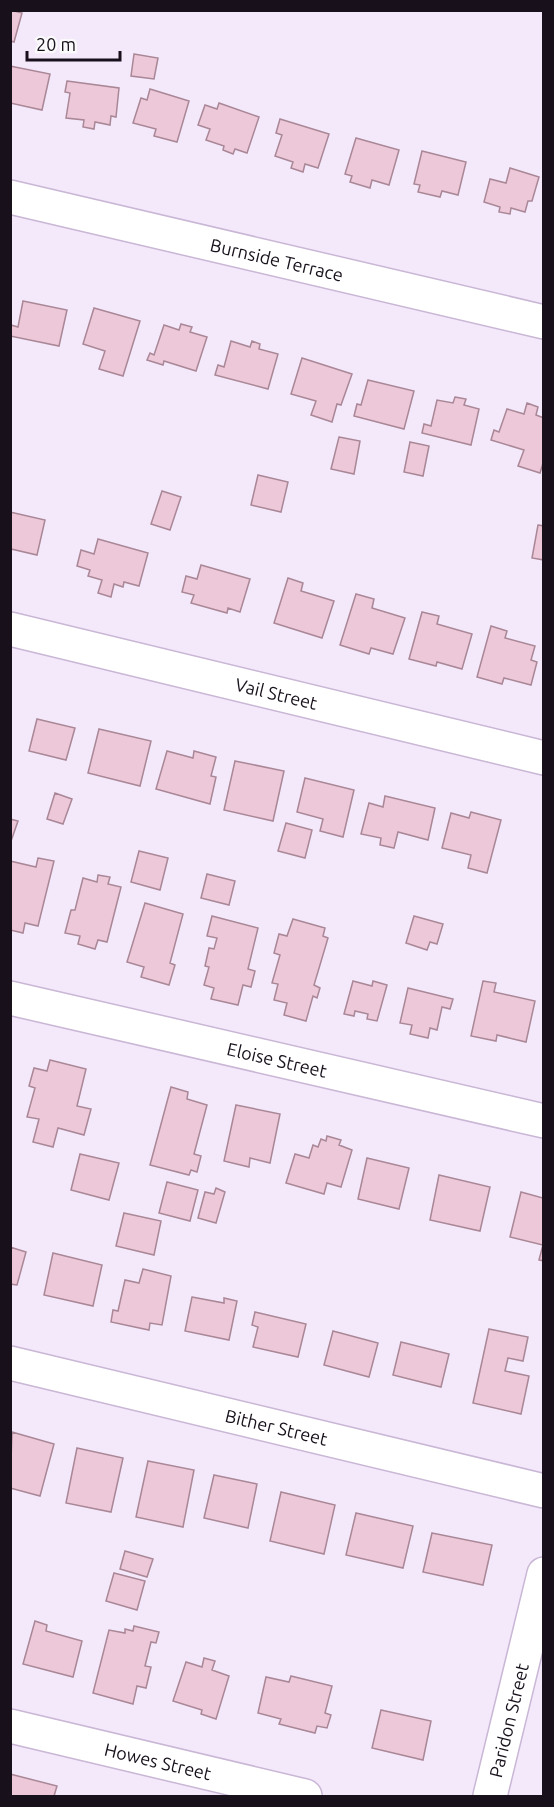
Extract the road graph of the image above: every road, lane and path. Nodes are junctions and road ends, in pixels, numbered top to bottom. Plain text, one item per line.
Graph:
1 (10, 197) edge
2 (543, 322) edge
3 (10, 629) edge
4 (543, 758) edge
5 (10, 998) edge
6 (543, 1121) edge
7 (10, 1363) edge
8 (543, 1491) edge
9 (543, 1574) edge
10 (10, 1726) edge
11 (305, 1797) edge
12 (490, 1797) edge

1 - 2 street, Burnside Terrace
3 - 4 street, Vail Street
5 - 6 street, Eloise Street
7 - 8 street, Bither Street
9 - 12 street, Paridon Street
10 - 11 street, Howes Street

